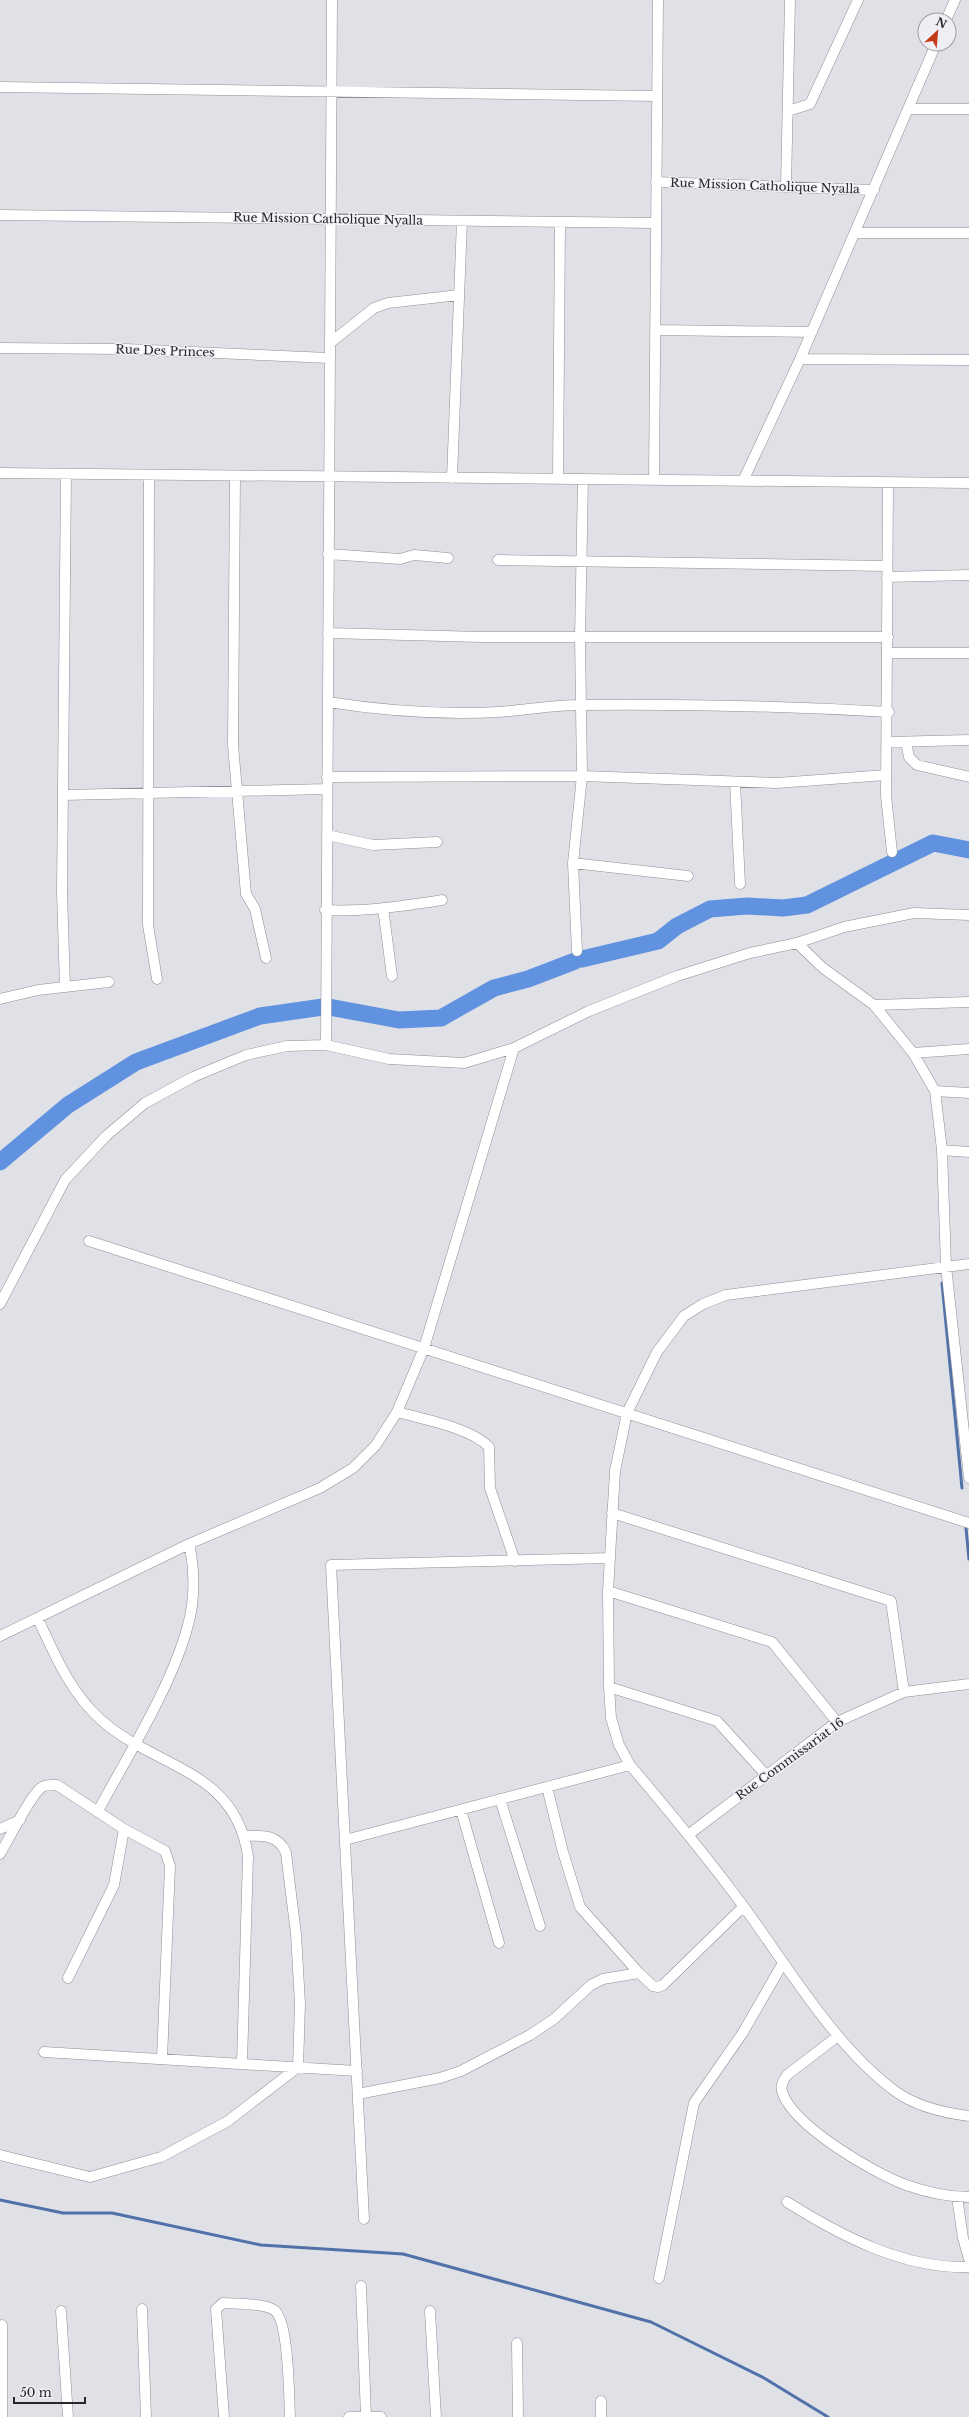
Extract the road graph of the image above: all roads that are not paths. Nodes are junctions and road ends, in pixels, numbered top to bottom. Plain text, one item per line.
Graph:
1 (332, 0) edge
2 (658, 0) edge
3 (790, 0) edge
4 (858, 0) edge
5 (955, 0) edge
6 (950, 12) edge
7 (933, 52) edge
8 (0, 87) edge
9 (331, 92) junction
10 (657, 96) junction
11 (908, 109) junction
12 (969, 109) edge
13 (788, 111) junction
14 (656, 182) junction
15 (786, 186) junction
16 (874, 190) junction
17 (0, 215) edge
18 (330, 220) junction
19 (462, 221) junction
20 (560, 222) junction
21 (656, 223) junction
22 (855, 233) junction
23 (969, 233) edge
24 (459, 295) junction
25 (655, 330) junction
26 (812, 332) junction
27 (330, 343) junction
28 (0, 348) edge
29 (330, 358) junction
30 (800, 360) junction
31 (969, 360) edge
32 (0, 473) edge
33 (66, 474) junction
34 (149, 475) junction
35 (235, 476) junction
36 (329, 477) junction
37 (452, 478) junction
38 (558, 479) junction
39 (583, 479) junction
40 (654, 480) junction
41 (743, 481) junction
42 (888, 483) junction
43 (969, 484) edge
44 (328, 554) junction
45 (448, 558) dead end
46 (498, 560) dead end
47 (582, 561) junction
48 (888, 566) junction
49 (969, 575) edge
50 (887, 577) junction
51 (328, 633) junction
52 (580, 637) junction
53 (888, 637) junction
54 (888, 653) junction
55 (969, 653) edge
56 (328, 702) junction
57 (581, 705) junction
58 (888, 712) junction
59 (969, 740) edge
60 (887, 742) junction
61 (906, 742) junction
62 (886, 775) junction
63 (582, 776) junction
64 (327, 777) junction
65 (969, 777) edge
66 (734, 782) junction
67 (237, 790) junction
68 (327, 790) junction
69 (148, 793) junction
70 (64, 795) junction
71 (327, 835) junction
72 (437, 842) dead end
73 (892, 852) dead end
74 (574, 863) junction
75 (688, 876) dead end
76 (740, 884) dead end
77 (442, 900) dead end
78 (383, 908) junction
79 (326, 910) junction
80 (969, 915) edge
81 (797, 943) junction
82 (577, 951) dead end
83 (266, 958) dead end
84 (392, 976) dead end
85 (157, 979) dead end
86 (108, 982) dead end
87 (65, 987) junction
88 (0, 999) edge
89 (969, 1002) edge
90 (874, 1005) junction
91 (326, 1045) junction
92 (514, 1048) junction
93 (969, 1049) edge
94 (913, 1053) junction
95 (935, 1091) junction
96 (969, 1093) edge
97 (942, 1150) junction
98 (969, 1152) edge
99 (89, 1241) dead end
100 (969, 1264) edge
101 (946, 1266) junction
102 (0, 1304) edge
103 (424, 1348) junction
104 (397, 1412) junction
105 (627, 1413) junction
106 (969, 1478) edge
107 (612, 1513) junction
108 (969, 1523) edge
109 (189, 1544) junction
110 (610, 1558) junction
111 (515, 1560) junction
112 (608, 1590) junction
113 (38, 1619) junction
114 (0, 1636) edge
115 (969, 1684) edge
116 (609, 1687) junction
117 (904, 1692) junction
118 (837, 1722) junction
119 (135, 1744) junction
120 (630, 1765) junction
121 (766, 1775) junction
122 (547, 1787) junction
123 (500, 1800) junction
124 (461, 1810) junction
125 (98, 1811) junction
126 (20, 1820) junction
127 (0, 1829) edge
128 (124, 1829) junction
129 (688, 1835) junction
130 (245, 1836) junction
131 (345, 1840) junction
132 (0, 1854) edge
133 (743, 1906) junction
134 (540, 1926) dead end
135 (499, 1943) dead end
136 (783, 1963) junction
137 (639, 1973) junction
138 (68, 1978) dead end
139 (838, 2036) junction
140 (44, 2052) dead end
141 (162, 2059) junction
142 (242, 2064) junction
143 (298, 2067) junction
144 (357, 2071) junction
145 (358, 2094) junction
146 (969, 2116) edge
147 (0, 2155) edge
148 (957, 2197) junction
149 (969, 2197) edge
150 (787, 2202) dead end
151 (364, 2219) dead end
152 (969, 2258) edge
153 (969, 2267) edge
154 (659, 2278) dead end
155 (361, 2286) dead end
156 (142, 2309) dead end
157 (61, 2311) dead end
158 (430, 2311) dead end
159 (2, 2325) dead end
160 (517, 2343) dead end
161 (1, 2378) edge
162 (601, 2400) dead end
163 (366, 2416) edge
164 (2, 2417) edge
165 (68, 2417) edge
166 (146, 2417) edge
167 (224, 2417) edge
168 (290, 2417) edge
169 (350, 2417) edge
170 (381, 2417) edge
171 (436, 2417) edge
172 (518, 2417) edge
173 (602, 2417) edge

1 - 9 street
2 - 10 street
3 - 13 street
4 - 13 street
5 - 6 street
7 - 11 street
8 - 9 street
9 - 10 street
9 - 18 street
10 - 14 street
11 - 12 street
11 - 16 street
13 - 15 street
14 - 15 street, Rue Mission Catholique Nyalla
14 - 21 street
15 - 16 street, Rue Mission Catholique Nyalla
16 - 22 street
17 - 18 street, Rue Mission Catholique Nyalla
18 - 19 street, Rue Mission Catholique Nyalla
18 - 27 street
19 - 20 street, Rue Mission Catholique Nyalla
19 - 24 street
20 - 21 street, Rue Mission Catholique Nyalla
20 - 38 street
21 - 25 street
22 - 23 street
22 - 26 street
24 - 27 street
24 - 37 street
25 - 26 street
25 - 40 street
26 - 30 street
27 - 29 street
28 - 29 street, Rue Des Princes
29 - 36 street
30 - 31 street
30 - 41 street
32 - 33 street
33 - 34 street
33 - 70 street
34 - 35 street
34 - 69 street
35 - 36 street
35 - 67 street
36 - 37 street
36 - 44 street
37 - 38 street
38 - 39 street
39 - 40 street
39 - 47 street
40 - 41 street
41 - 42 street
42 - 43 street
42 - 48 street
44 - 45 street
44 - 51 street
46 - 47 street
47 - 48 street
47 - 52 street
48 - 50 street
49 - 50 street
50 - 53 street
51 - 52 street
51 - 56 street
52 - 53 street
52 - 57 street
53 - 54 street
54 - 55 street
54 - 58 street
56 - 57 street
56 - 64 street
57 - 58 street
57 - 63 street
58 - 60 street
59 - 61 street
60 - 61 street
60 - 62 street
61 - 65 street
62 - 66 street
62 - 73 street
63 - 64 street
63 - 66 street
63 - 74 street
64 - 68 street
66 - 76 street
67 - 68 street
67 - 69 street
67 - 83 street
68 - 71 street
69 - 70 street
69 - 85 street
70 - 87 street
71 - 72 street
71 - 79 street
74 - 75 street
74 - 82 street
77 - 78 street
78 - 79 street
78 - 84 street
79 - 91 street
80 - 81 street
81 - 90 street
81 - 92 street
86 - 87 street
87 - 88 street
89 - 90 street
90 - 94 street
91 - 92 street
91 - 102 street
92 - 103 street
93 - 94 street
94 - 95 street
95 - 96 street
95 - 97 street
97 - 98 street
97 - 101 street
99 - 103 street
100 - 101 street
101 - 105 street
101 - 106 street
103 - 104 street
103 - 105 street
104 - 109 street
104 - 111 street
105 - 107 street
105 - 108 street
107 - 110 street
107 - 117 street
109 - 113 street
109 - 119 street
110 - 111 street
110 - 112 street
111 - 131 street
112 - 116 street
112 - 118 street
113 - 114 street
113 - 119 street
115 - 117 street, Rue Commissariat 16
116 - 120 street
116 - 121 street
117 - 118 street, Rue Commissariat 16
118 - 121 street, Rue Commissariat 16
119 - 125 street
119 - 130 street
120 - 122 street
120 - 129 street
121 - 129 street, Rue Commissariat 16
122 - 123 street
122 - 137 street
123 - 124 street
123 - 134 street
124 - 131 street
124 - 135 street
125 - 126 street
125 - 128 street
126 - 127 street
126 - 132 street
128 - 138 street
128 - 141 street
129 - 133 street
130 - 142 street
130 - 143 street
131 - 144 street
133 - 136 street
133 - 137 street
136 - 139 street
136 - 154 street
137 - 145 street
139 - 146 street
139 - 148 street
140 - 141 street
141 - 142 street
142 - 143 street
143 - 144 street
143 - 147 street
144 - 145 street
145 - 151 street
148 - 149 street
148 - 152 street
150 - 153 street
155 - 163 street
156 - 166 street
157 - 165 street
158 - 171 street
159 - 161 street
160 - 172 street
161 - 164 street
162 - 173 street
163 - 169 street
163 - 170 street
167 - 168 street

